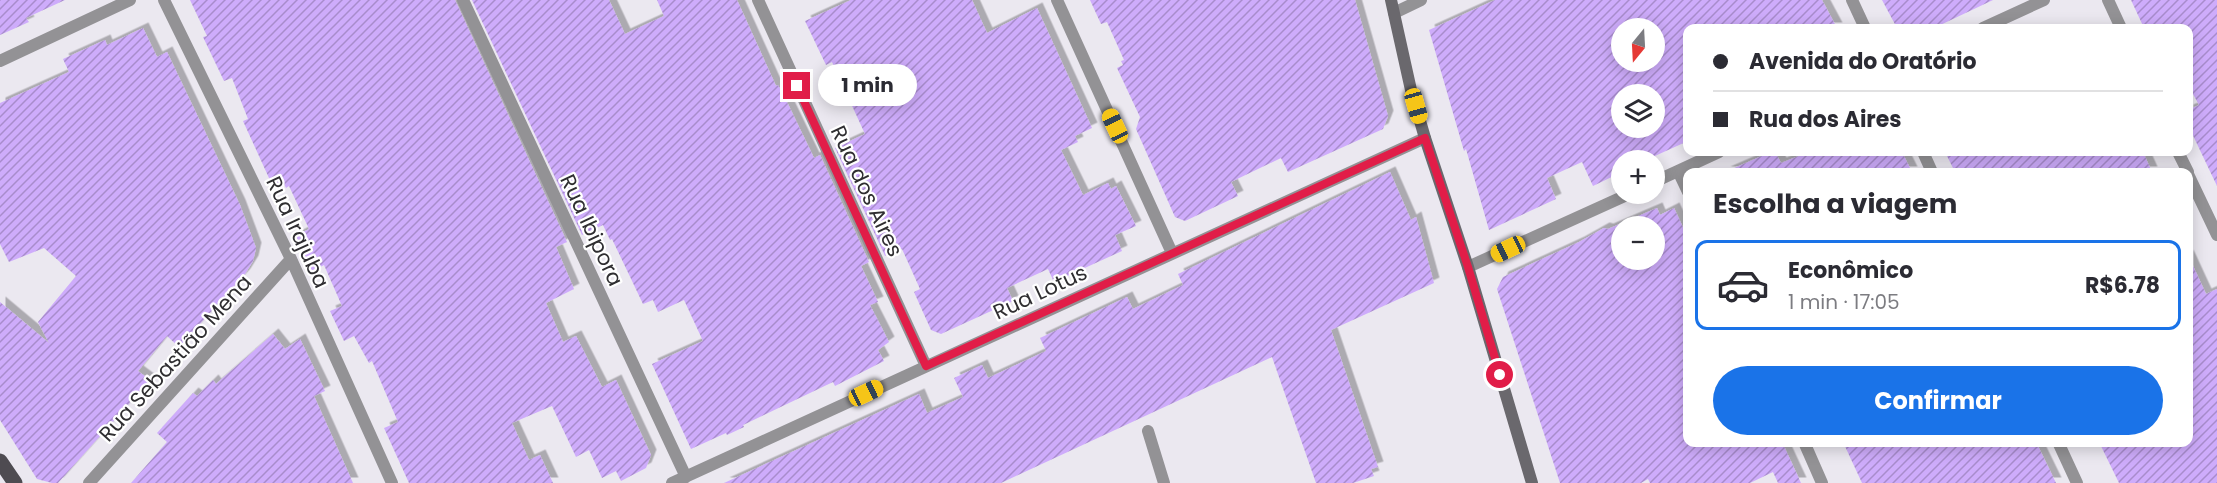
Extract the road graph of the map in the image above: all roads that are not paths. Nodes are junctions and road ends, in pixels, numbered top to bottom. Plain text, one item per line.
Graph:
1 (130, 0) edge
2 (164, 0) edge
3 (463, 0) edge
4 (758, 0) edge
5 (1057, 0) edge
6 (1421, 0) edge
7 (1852, 0) edge
8 (2044, 0) edge
9 (2108, 0) edge
10 (1392, 6) edge
11 (1864, 24) edge
12 (1992, 24) edge
13 (2119, 24) edge
14 (0, 61) edge
15 (1425, 138) junction
16 (1710, 156) edge
17 (1684, 168) edge
18 (1683, 169) edge
19 (1678, 171) junction
20 (1665, 177) edge
21 (1683, 182) edge
22 (2193, 184) edge
23 (1611, 202) edge
24 (2217, 235) edge
25 (1172, 253) junction
26 (291, 259) junction
27 (1468, 267) junction
28 (926, 366) junction
29 (1148, 431) dead end
30 (1806, 447) edge
31 (2060, 447) edge
32 (0, 461) edge
33 (686, 477) junction
34 (15, 483) edge
35 (89, 483) edge
36 (392, 483) edge
37 (672, 483) edge
38 (1164, 483) edge
39 (1532, 483) edge
40 (1822, 483) edge
41 (2076, 483) edge

1 - 14 street
2 - 26 street, Rua Irajuba
3 - 33 street, Rua Ibipora
4 - 28 street, Rua dos Aires
5 - 25 street
6 - 10 street
7 - 11 street
8 - 12 street
9 - 13 street
10 - 15 main road
15 - 25 street, Rua Lotus
15 - 27 main road
16 - 17 street
18 - 19 street
19 - 20 street
19 - 21 street
22 - 24 street
23 - 27 street
25 - 28 street, Rua Lotus
26 - 35 street, Rua Sebastião Mena
26 - 36 street, Rua Irajuba
27 - 39 main road
28 - 33 street, Rua Lotus
29 - 38 street
30 - 40 street
31 - 41 street
32 - 34 main road
33 - 37 street, Rua Lotus

